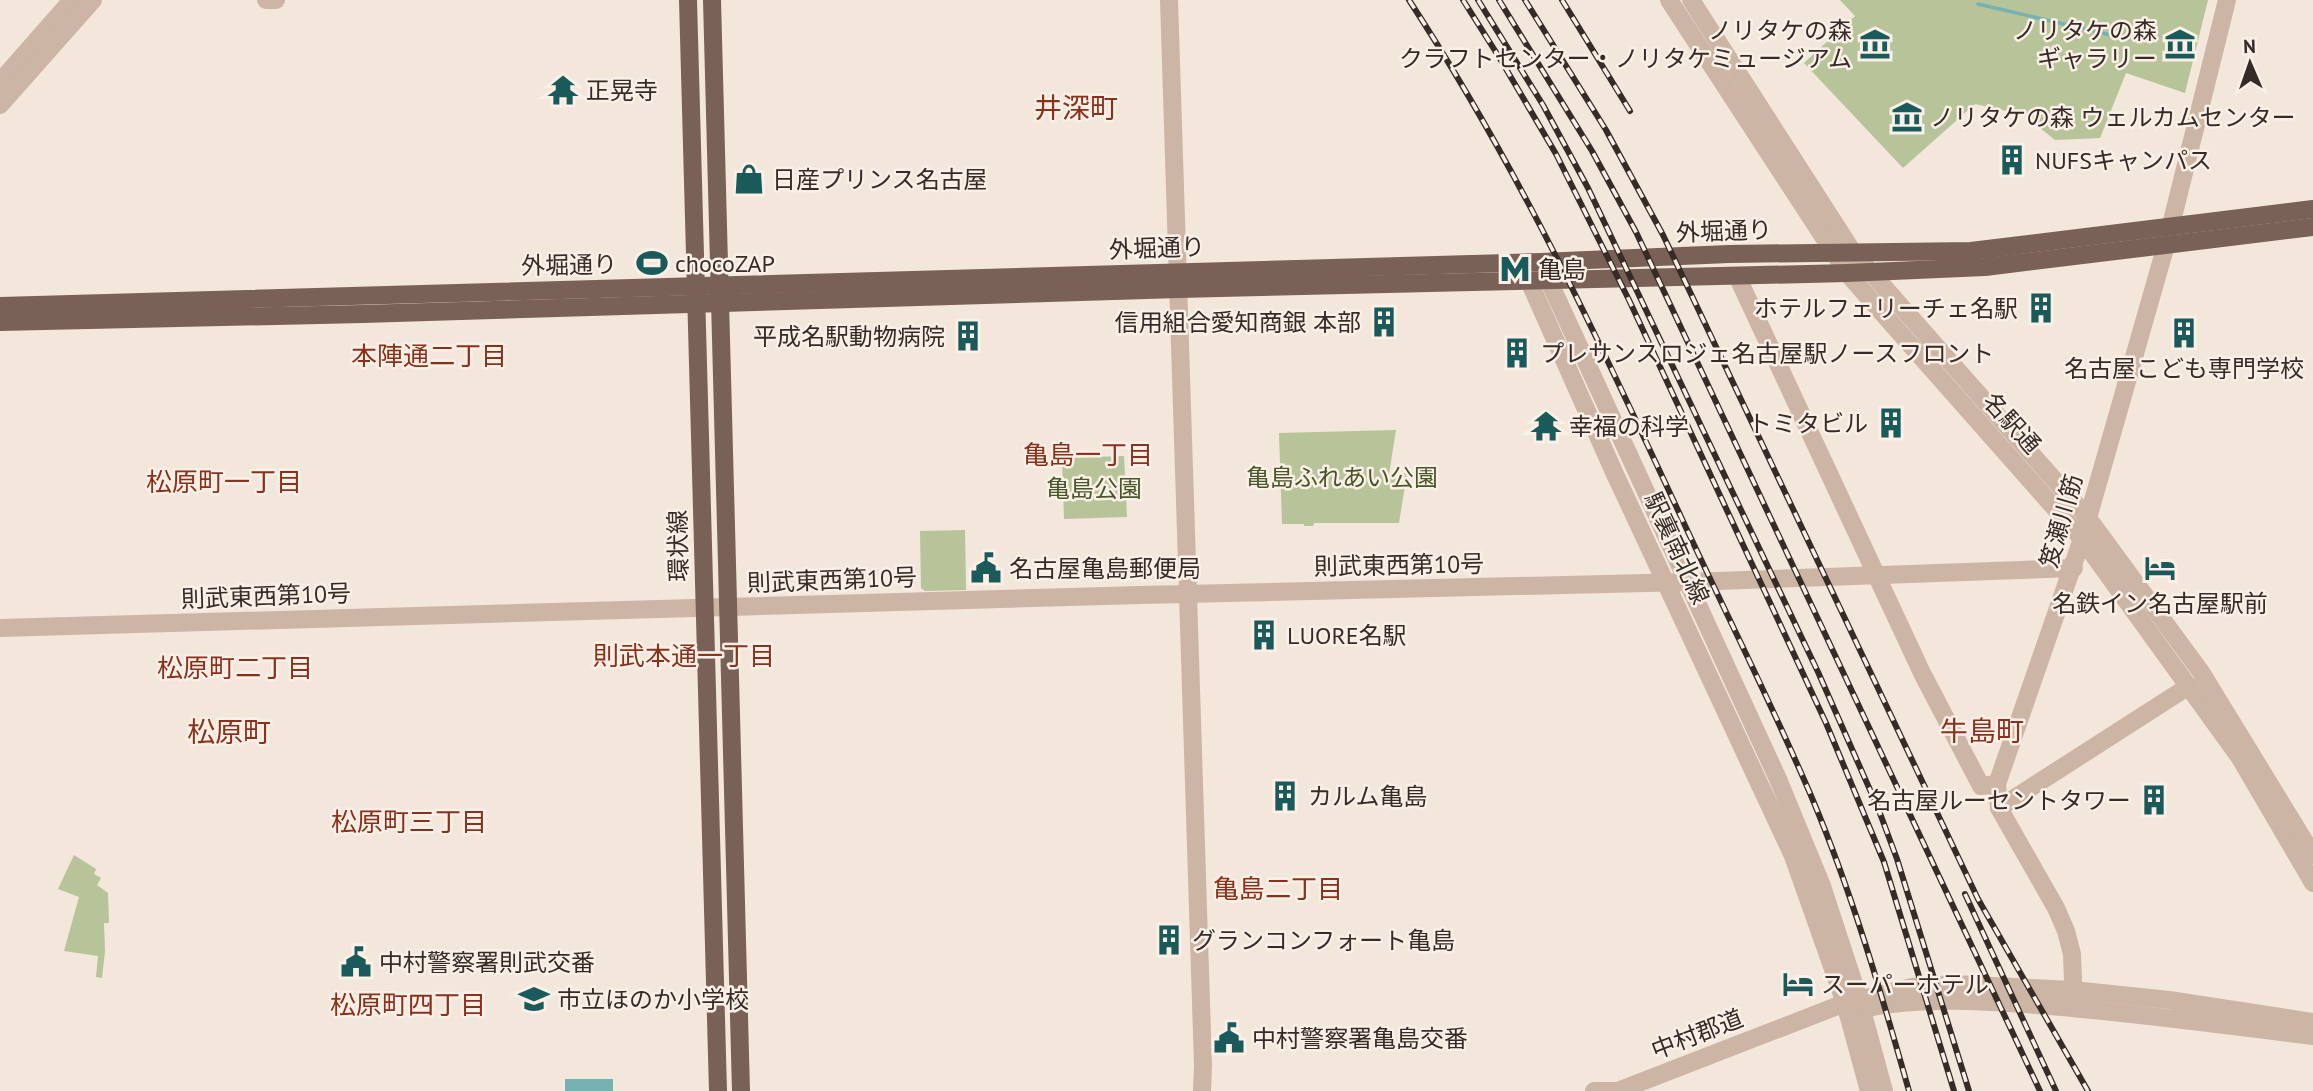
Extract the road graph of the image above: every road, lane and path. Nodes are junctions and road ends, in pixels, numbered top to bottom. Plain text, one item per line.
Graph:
1 (72, 0) edge
2 (93, 0) edge
3 (267, 0) edge
4 (276, 0) edge
5 (688, 0) edge
6 (712, 0) edge
7 (1169, 0) edge
8 (1669, 0) edge
9 (1690, 0) edge
10 (2227, 0) edge
11 (0, 82) edge
12 (0, 105) edge
13 (2313, 209) edge
14 (2171, 226) junction
15 (2313, 227) edge
16 (2166, 245) junction
17 (1853, 252) junction
18 (1833, 253) junction
19 (1544, 262) junction
20 (1869, 271) junction
21 (1847, 273) junction
22 (1737, 276) junction
23 (1178, 280) junction
24 (1529, 281) junction
25 (1549, 281) junction
26 (721, 293) junction
27 (696, 294) junction
28 (0, 306) edge
29 (0, 322) edge
30 (2088, 518) junction
31 (2082, 539) junction
32 (2074, 568) junction
33 (1876, 575) junction
34 (1666, 582) junction
35 (1689, 582) junction
36 (1189, 594) junction
37 (728, 607) junction
38 (704, 608) junction
39 (0, 628) edge
40 (2189, 686) junction
41 (1997, 784) junction
42 (1999, 808) junction
43 (1800, 854) junction
44 (2313, 855) edge
45 (2313, 883) edge
46 (2073, 999) junction
47 (1853, 1006) junction
48 (2313, 1022) edge
49 (2313, 1036) edge
50 (718, 1091) edge
51 (741, 1091) edge
52 (1202, 1091) edge
53 (1594, 1091) edge
54 (1869, 1091) edge
55 (1884, 1091) edge

1 - 11 street
2 - 12 street
3 - 4 street
5 - 27 main road, 環状線
6 - 26 main road, 環状線
7 - 23 street
8 - 18 street, 名駅通
9 - 17 street, 名駅通
10 - 14 street
13 - 14 main road, 外堀通り
14 - 16 street, 笈瀬川筋
14 - 17 main road, 外堀通り
15 - 16 main road, 外堀通り
16 - 20 main road, 外堀通り
16 - 30 street, 笈瀬川筋
17 - 18 main road, 外堀通り
17 - 20 street, 名駅通
18 - 19 main road, 外堀通り
18 - 21 street, 名駅通
19 - 23 main road, 外堀通り
19 - 24 street
19 - 25 street, 駅裏南北線
20 - 21 main road, 外堀通り
20 - 30 street, 名駅通
21 - 22 main road, 外堀通り
21 - 31 street, 名駅通
22 - 25 main road, 外堀通り
22 - 33 street
23 - 24 main road, 外堀通り
23 - 26 main road, 外堀通り
23 - 36 street
24 - 25 main road, 外堀通り
24 - 34 street, 駅裏南北線
25 - 35 street, 駅裏南北線
26 - 27 main road, 外堀通り
26 - 37 main road, 環状線
27 - 28 main road, 外堀通り
27 - 29 main road, 外堀通り
27 - 38 main road, 環状線
30 - 31 street, 笈瀬川筋
30 - 44 street, 名駅通
31 - 32 street, 笈瀬川筋
31 - 40 street, 名駅通
32 - 33 street, 則武東西第10号
32 - 41 street, 笈瀬川筋
33 - 35 street, 則武東西第10号
33 - 41 street
34 - 35 street, 則武東西第10号
34 - 36 street, 則武東西第10号
34 - 43 street, 駅裏南北線
35 - 43 street, 駅裏南北線
36 - 37 street, 則武東西第10号
36 - 52 street
37 - 38 street, 則武東西第10号
37 - 51 main road, 環状線
38 - 39 street, 則武東西第10号
38 - 50 main road, 環状線
40 - 42 street
40 - 45 street, 名駅通
41 - 42 street, 笈瀬川筋
42 - 46 street
43 - 47 street
46 - 47 street, 中村郡道
46 - 48 street
46 - 49 street
47 - 53 street, 中村郡道
47 - 54 street
47 - 55 street

